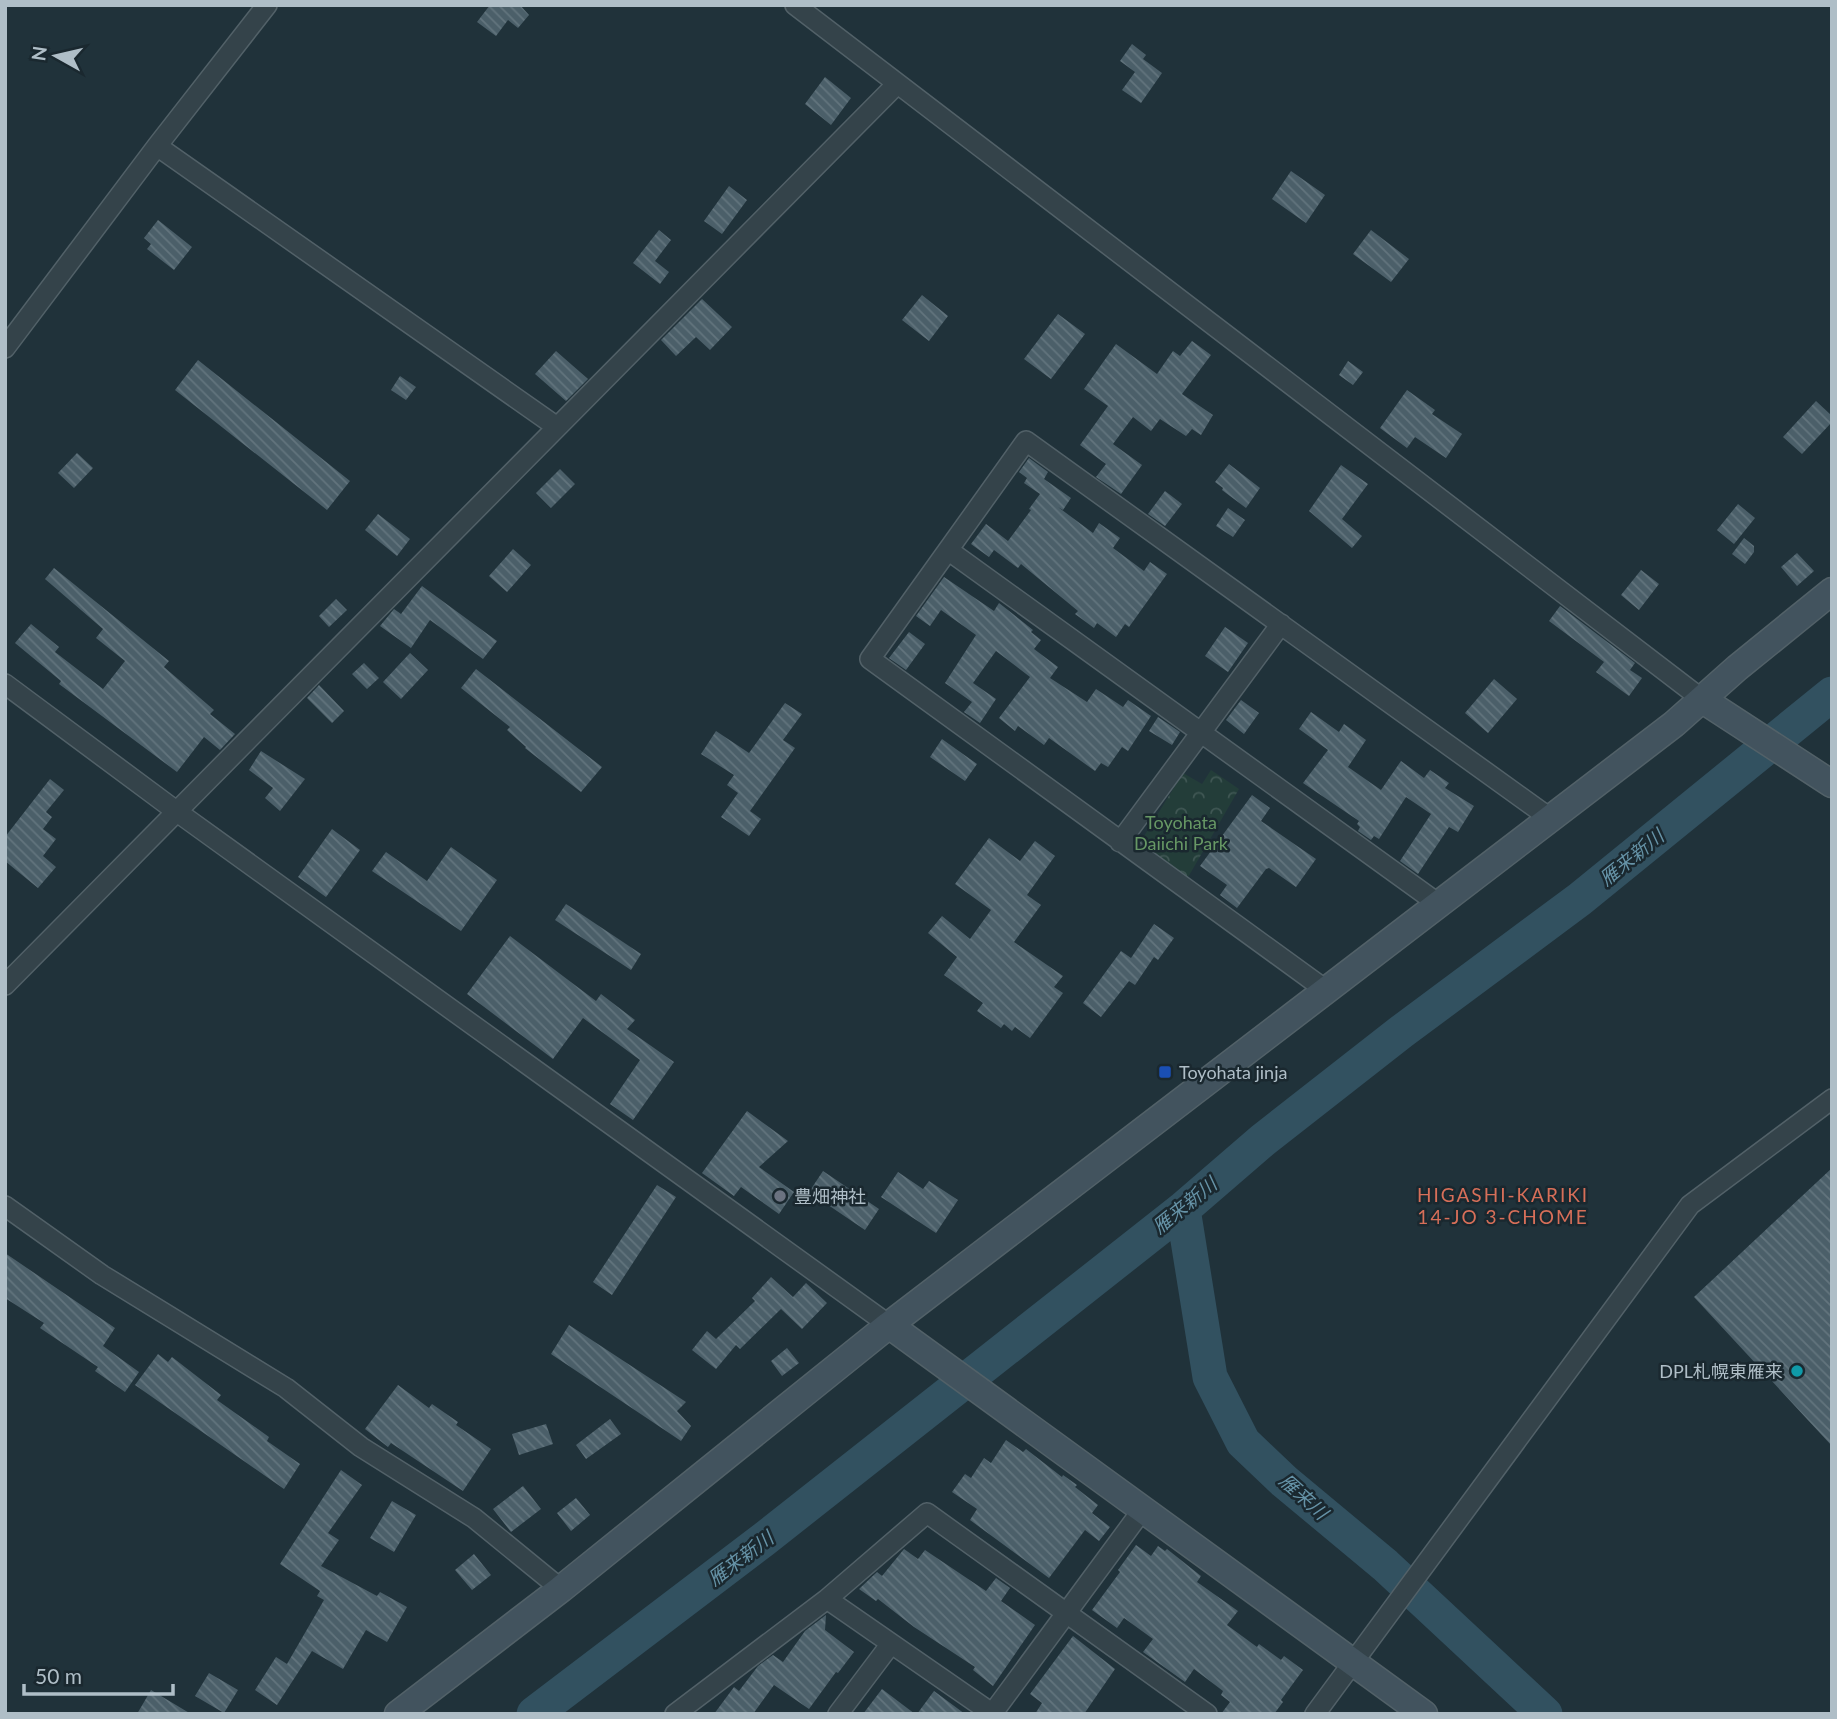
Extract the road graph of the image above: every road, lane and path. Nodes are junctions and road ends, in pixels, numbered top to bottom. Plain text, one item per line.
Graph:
1 (267, 5) edge
2 (795, 5) edge
3 (897, 85) junction
4 (157, 146) junction
5 (5, 348) edge
6 (557, 426) junction
7 (948, 550) junction
8 (1832, 591) edge
9 (1281, 624) junction
10 (5, 684) edge
11 (1714, 707) junction
12 (1201, 731) junction
13 (1830, 783) edge
14 (176, 811) junction
15 (1551, 819) junction
16 (1120, 842) junction
17 (1440, 905) junction
18 (5, 985) edge
19 (1327, 991) junction
20 (1832, 1099) edge
21 (5, 1206) edge
22 (889, 1325) junction
23 (1143, 1508) junction
24 (561, 1589) junction
25 (827, 1599) junction
26 (1066, 1614) junction
27 (890, 1645) junction
28 (1354, 1662) junction
29 (398, 1714) edge
30 (675, 1714) edge
31 (838, 1714) edge
32 (992, 1714) edge
33 (1208, 1714) edge
34 (1315, 1714) edge
35 (1424, 1714) edge

1 - 4 street
2 - 3 street
3 - 6 street
3 - 11 street
4 - 5 street
4 - 6 street
6 - 14 street
7 - 9 street
7 - 12 street
7 - 16 street
8 - 11 street
9 - 12 street
9 - 15 street
10 - 14 street
11 - 13 street
11 - 15 street
12 - 16 street
12 - 17 street
14 - 18 street
14 - 22 street
15 - 17 street
16 - 19 street
17 - 19 street
19 - 22 street
20 - 28 street
21 - 24 street
22 - 23 street
22 - 24 street
23 - 26 street
23 - 28 street
24 - 29 street
25 - 26 street
25 - 27 street
25 - 30 street
26 - 32 street
26 - 33 street
27 - 31 street
27 - 32 street
28 - 34 street
28 - 35 street

